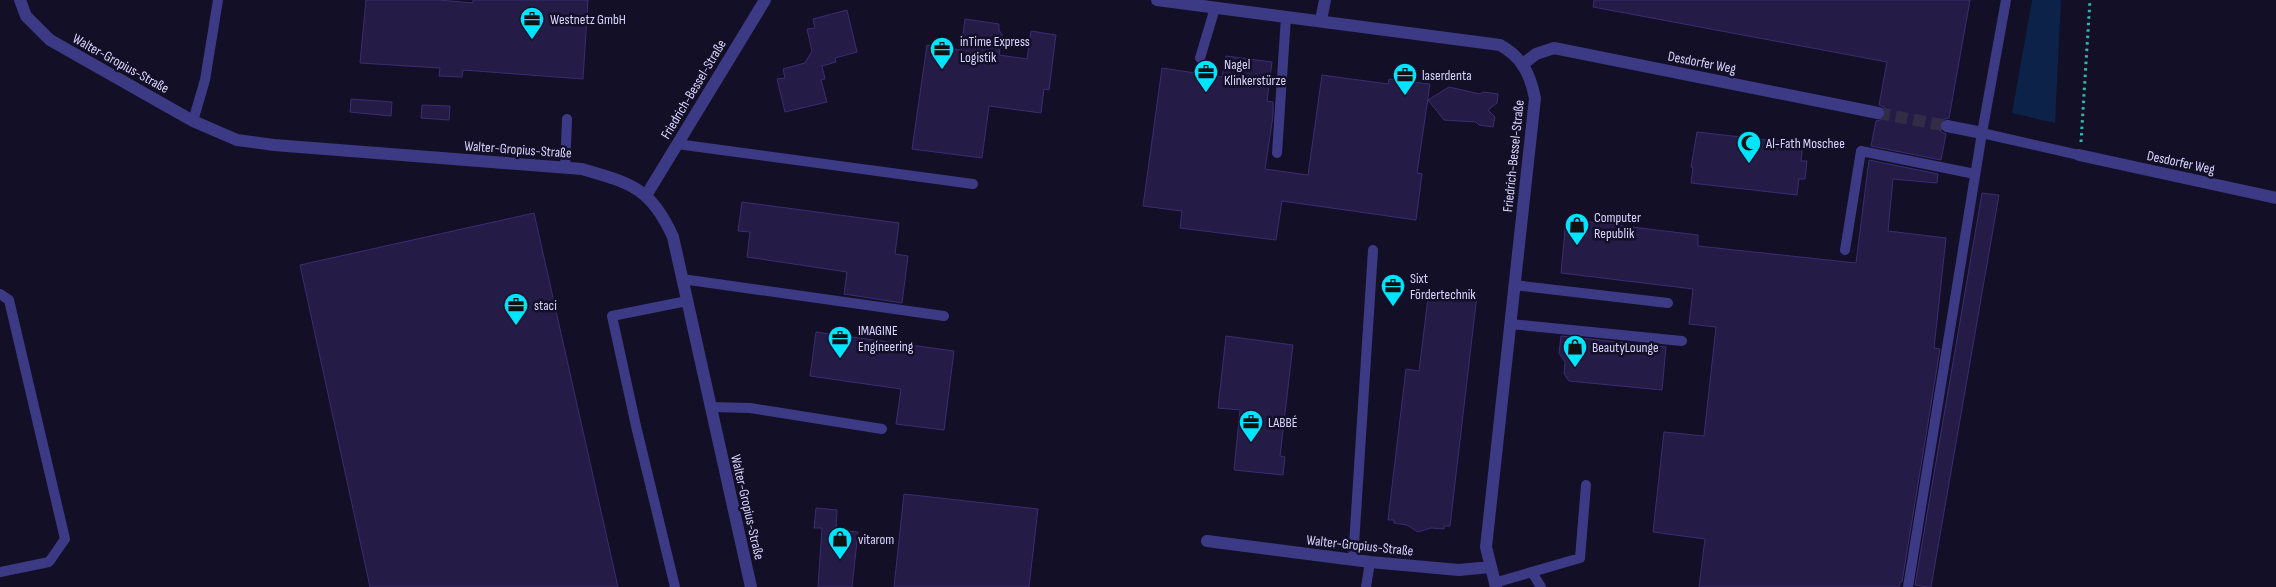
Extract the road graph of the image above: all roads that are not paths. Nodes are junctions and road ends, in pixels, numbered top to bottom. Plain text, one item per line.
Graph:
1 (20, 0) edge
2 (218, 0) edge
3 (765, 0) edge
4 (1157, 0) edge
5 (1325, 0) edge
6 (2006, 0) edge
7 (1216, 8) junction
8 (1286, 17) junction
9 (1321, 20) junction
10 (1200, 58) dead end
11 (1523, 64) junction
12 (1878, 112) tunnel mouth
13 (567, 119) dead end
14 (193, 121) junction
15 (1947, 126) tunnel mouth
16 (1982, 133) junction
17 (676, 144) junction
18 (1277, 154) dead end
19 (2079, 154) joint
20 (565, 168) junction
21 (1975, 174) junction
22 (973, 184) dead end
23 (647, 194) junction
24 (2276, 198) edge
25 (1373, 250) dead end
26 (1845, 250) dead end
27 (682, 279) junction
28 (1514, 285) junction
29 (0, 294) edge
30 (687, 301) junction
31 (1668, 303) dead end
32 (944, 316) dead end
33 (1510, 324) junction
34 (1682, 342) dead end
35 (711, 407) junction
36 (882, 429) dead end
37 (1586, 485) dead end
38 (1206, 541) dead end
39 (1354, 560) junction
40 (1370, 562) junction
41 (1490, 567) junction
42 (0, 572) edge
43 (1532, 572) junction
44 (1495, 585) edge
45 (675, 587) edge
46 (751, 587) edge
47 (1366, 587) edge
48 (1541, 587) edge
49 (1908, 587) edge

1 - 14 street, Walter-Gropius-Straße
2 - 14 lane
3 - 17 street, Friedrich-Bessel-Straße
4 - 7 street, Friedrich-Bessel-Straße
5 - 9 street
6 - 16 lane
7 - 8 street, Friedrich-Bessel-Straße
7 - 10 lane
8 - 9 street, Friedrich-Bessel-Straße
8 - 18 lane
9 - 11 street, Friedrich-Bessel-Straße
11 - 12 street, Desdorfer Weg
11 - 28 street, Friedrich-Bessel-Straße
13 - 20 lane
14 - 20 street, Walter-Gropius-Straße
15 - 16 street
16 - 19 lane
16 - 21 lane
17 - 22 lane
17 - 23 street, Friedrich-Bessel-Straße
19 - 24 street, Desdorfer Weg
20 - 23 street, Walter-Gropius-Straße
21 - 26 lane
21 - 49 lane
23 - 27 street, Walter-Gropius-Straße
25 - 39 lane
27 - 30 street, Walter-Gropius-Straße
27 - 32 lane
28 - 31 lane
28 - 33 street, Friedrich-Bessel-Straße
29 - 42 lane
30 - 35 street, Walter-Gropius-Straße
30 - 45 lane
33 - 34 lane
33 - 41 street, Friedrich-Bessel-Straße
35 - 36 lane
35 - 46 street, Walter-Gropius-Straße
37 - 43 lane
38 - 39 street, Walter-Gropius-Straße
39 - 40 street, Walter-Gropius-Straße
40 - 41 street, Walter-Gropius-Straße
40 - 47 lane
41 - 44 street
43 - 44 lane
43 - 48 lane

